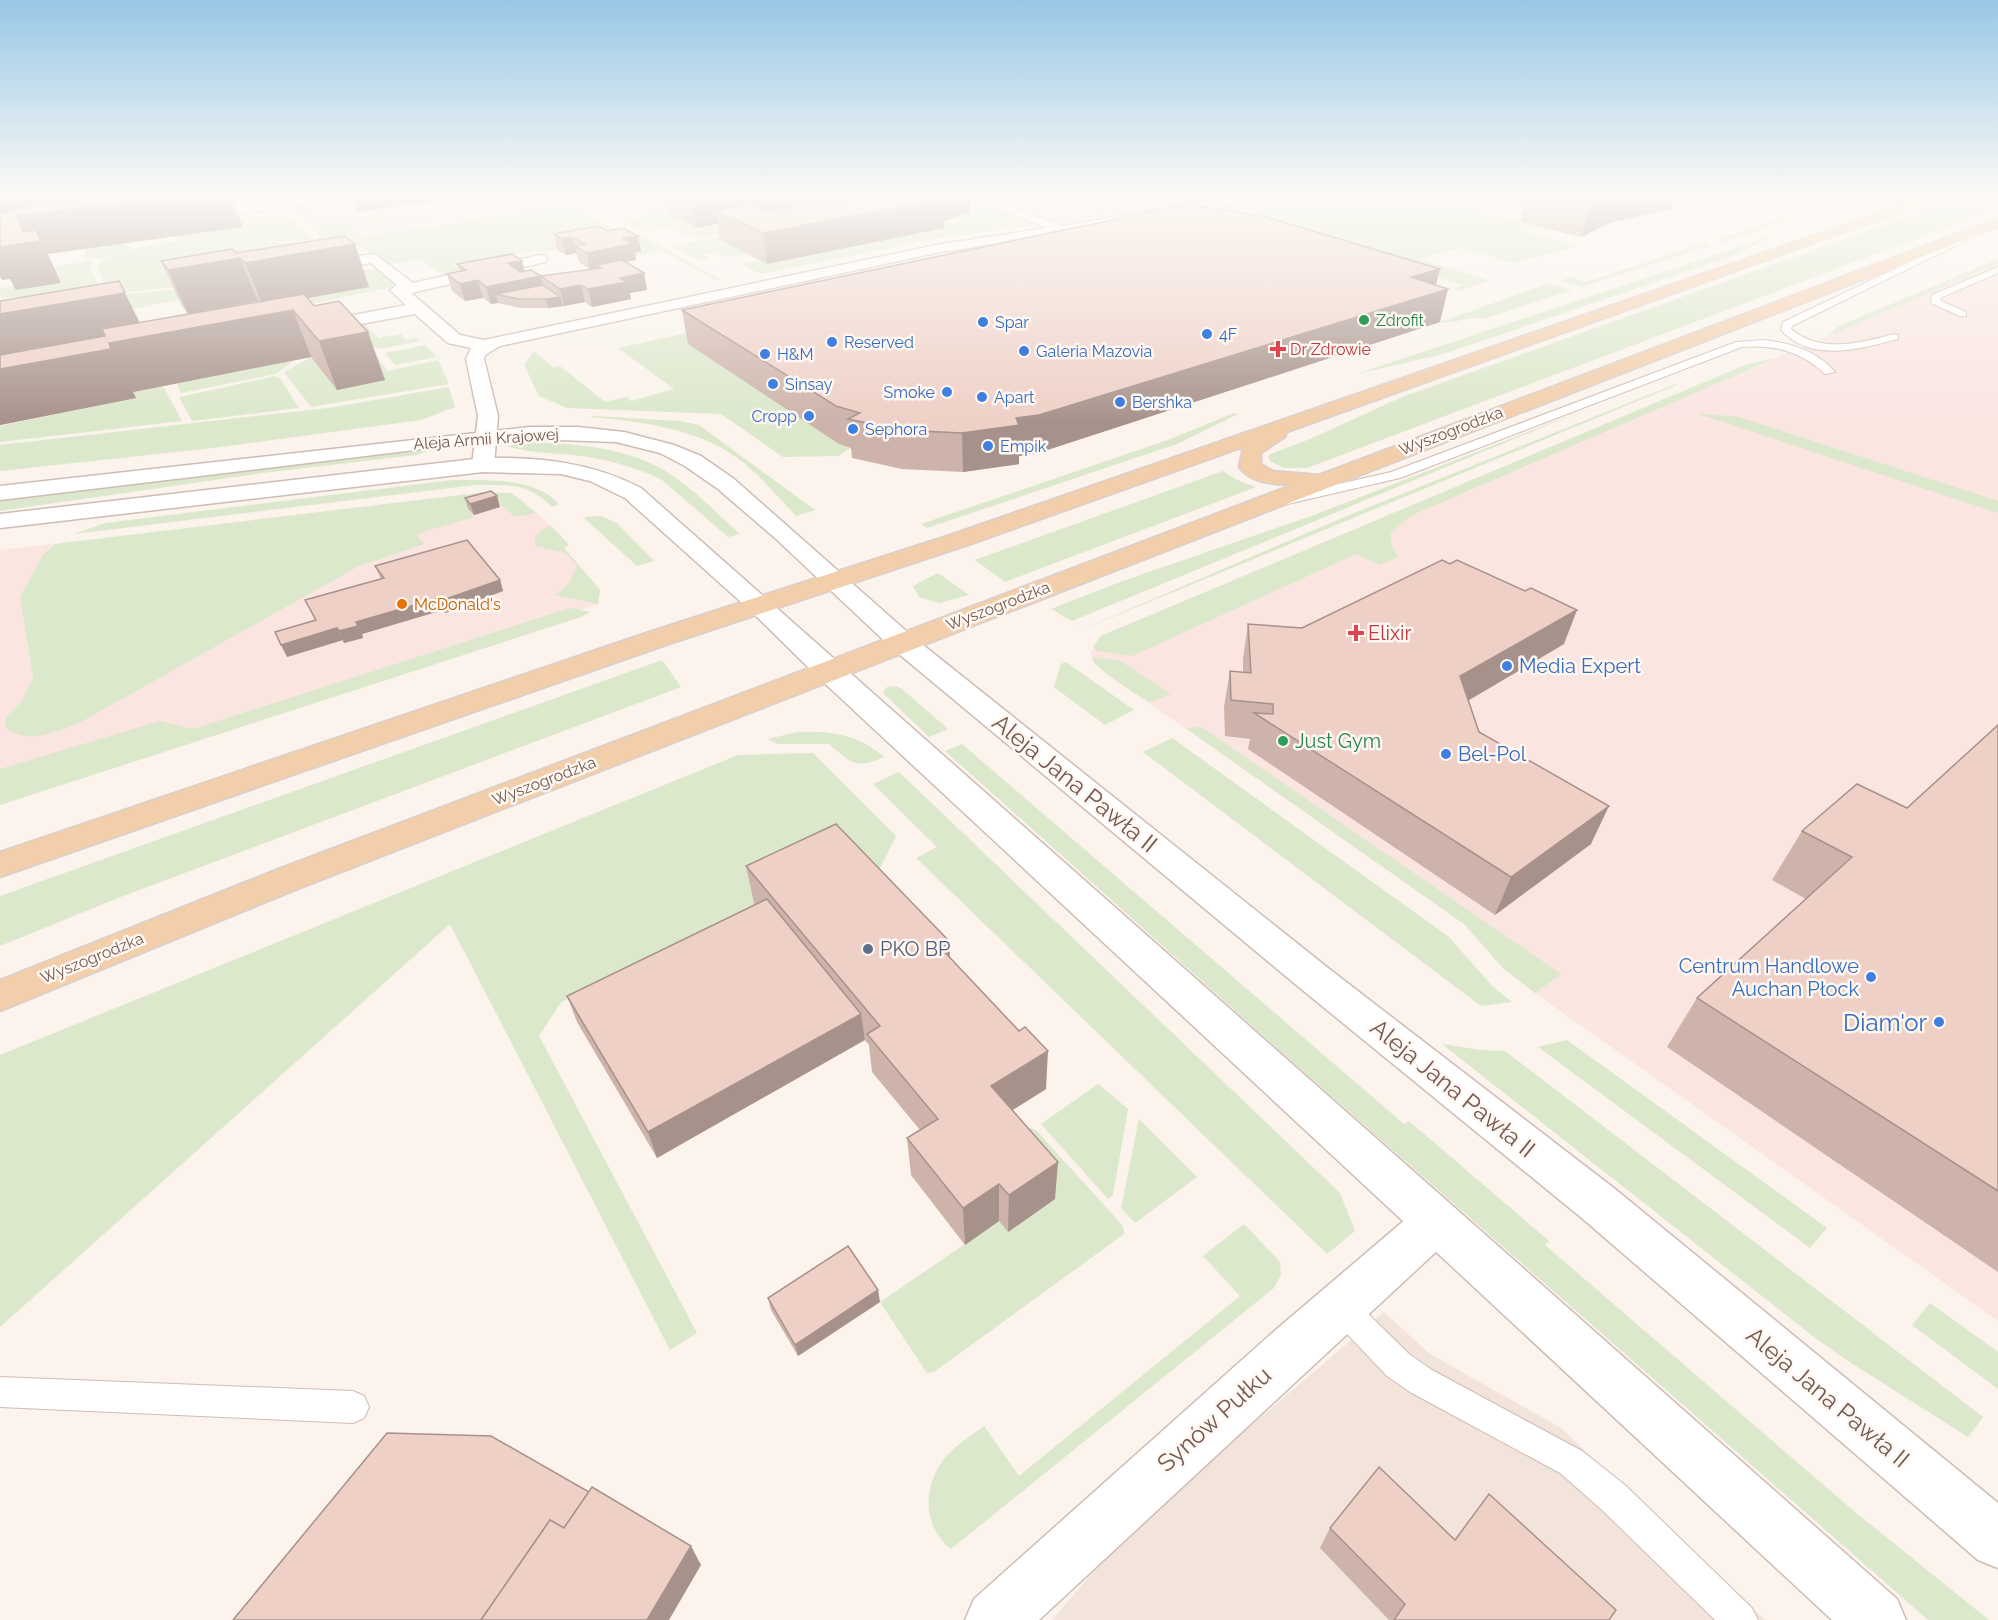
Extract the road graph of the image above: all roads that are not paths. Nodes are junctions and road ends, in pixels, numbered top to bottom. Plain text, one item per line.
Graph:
1 (384, 272) edge
2 (485, 272) edge
3 (846, 272) edge
4 (1723, 272) edge
5 (1869, 272) edge
6 (1901, 272) edge
7 (1994, 272) edge
8 (398, 290) junction
9 (419, 308) junction
10 (1963, 314) dead end
11 (296, 331) edge
12 (1894, 337) dead end
13 (485, 346) junction
14 (1829, 372) dead end
15 (1301, 421) junction
16 (487, 436) junction
17 (483, 465) junction
18 (1336, 476) junction
19 (0, 494) edge
20 (1248, 509) junction
21 (0, 521) edge
22 (837, 580) junction
23 (760, 605) junction
24 (903, 643) junction
25 (829, 672) junction
26 (0, 865) edge
27 (0, 996) edge
28 (1436, 1222) junction
29 (1340, 1305) junction
30 (0, 1392) edge
31 (353, 1407) dead end
32 (1998, 1540) edge
33 (995, 1620) edge
34 (1740, 1620) edge
35 (1876, 1620) edge

1 - 8 street
2 - 8 street
3 - 13 street
4 - 15 main road
5 - 18 main road, Wyszogrodzka
6 - 12 lane
7 - 10 lane
8 - 9 street
9 - 11 street
9 - 13 street
13 - 16 street
14 - 20 lane
15 - 18 main road
15 - 22 main road
16 - 17 street
16 - 19 street, Aleja Armii Krajowej
16 - 22 street, Aleja Armii Krajowej
17 - 21 street, Aleja Armii Krajowej
17 - 23 street, Aleja Armii Krajowej
18 - 20 main road, Wyszogrodzka
20 - 24 main road, Wyszogrodzka
22 - 23 main road
22 - 24 street, Aleja Armii Krajowej
23 - 25 street, Aleja Armii Krajowej
23 - 26 main road
24 - 25 main road, Wyszogrodzka
24 - 32 street, Aleja Jana Pawła II
25 - 27 main road, Wyszogrodzka
25 - 28 street
28 - 29 street, Synów Pułku
28 - 35 street
29 - 33 street, Synów Pułku
29 - 34 lane
30 - 31 lane

